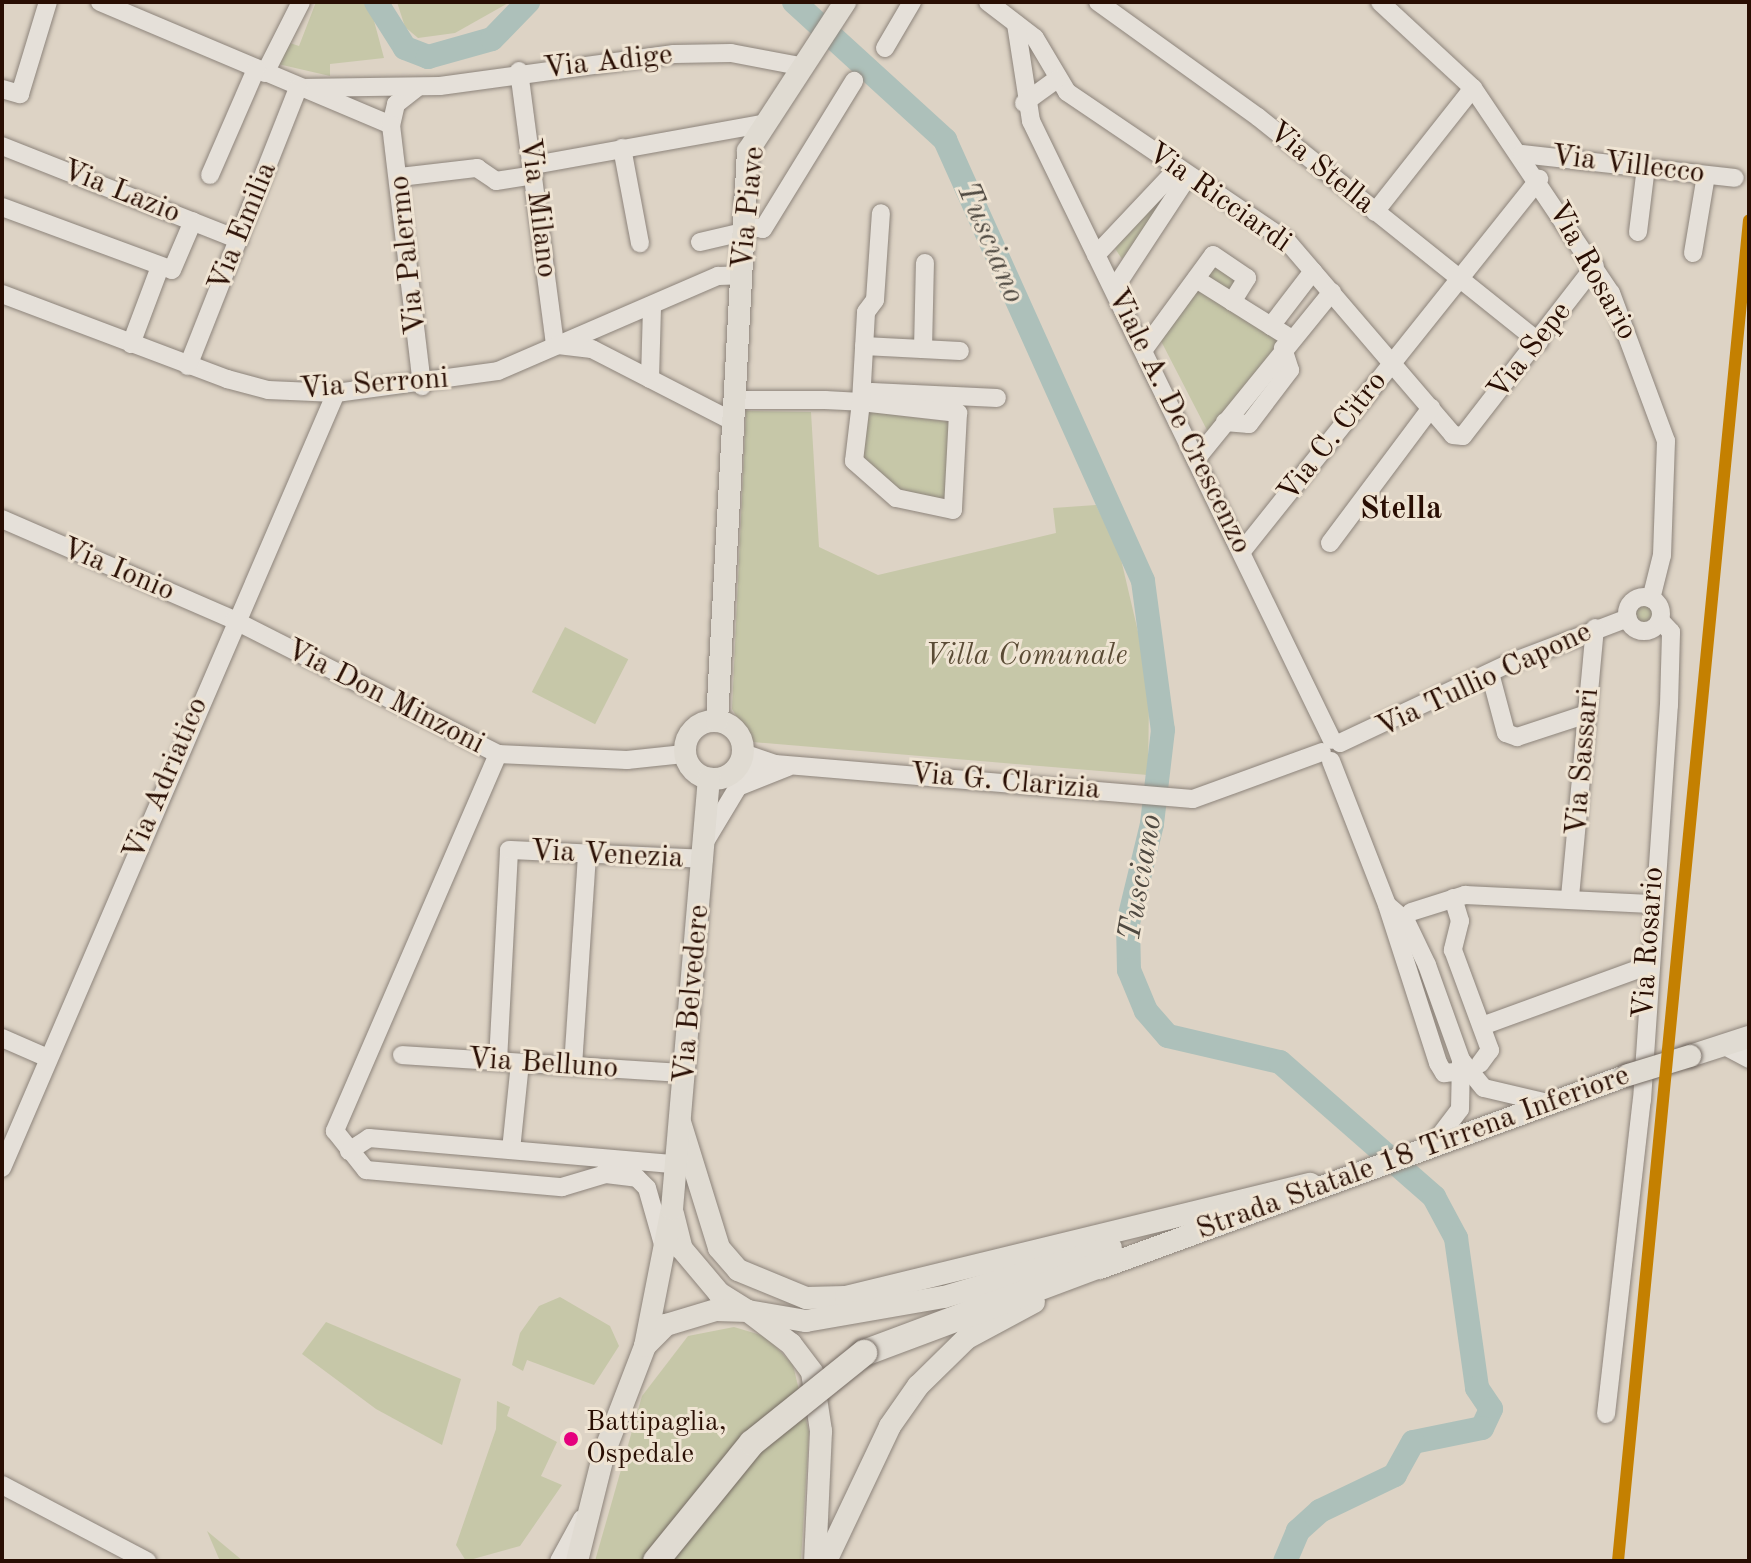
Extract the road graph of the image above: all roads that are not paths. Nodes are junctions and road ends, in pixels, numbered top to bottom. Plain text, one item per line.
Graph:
1 (48, 2) edge
2 (100, 2) edge
3 (301, 2) edge
4 (912, 2) edge
5 (988, 2) edge
6 (1098, 2) edge
7 (1380, 2) edge
8 (839, 10) edge
9 (1016, 24) junction
10 (885, 48) dead end
11 (803, 60) junction
12 (260, 71) junction
13 (519, 71) junction
14 (1057, 79) junction
15 (854, 81) dead end
16 (418, 87) junction
17 (298, 88) junction
18 (1473, 88) junction
19 (2, 89) edge
20 (1024, 103) junction
21 (762, 124) junction
22 (391, 125) junction
23 (2, 146) edge
24 (622, 148) junction
25 (1522, 154) junction
26 (1646, 167) junction
27 (1184, 172) junction
28 (534, 174) junction
29 (210, 175) dead end
30 (1706, 175) junction
31 (400, 177) junction
32 (1735, 178) dead end
33 (1539, 179) junction
34 (2, 207) edge
35 (1375, 212) junction
36 (881, 213) dead end
37 (193, 221) junction
38 (743, 229) junction
39 (1638, 232) dead end
40 (239, 240) junction
41 (700, 242) dead end
42 (640, 243) dead end
43 (1693, 253) dead end
44 (1096, 255) junction
45 (925, 263) dead end
46 (1595, 266) junction
47 (160, 267) junction
48 (1313, 271) junction
49 (741, 275) junction
50 (1196, 279) junction
51 (1461, 283) junction
52 (1114, 289) junction
53 (1332, 292) junction
54 (2, 294) edge
55 (1232, 302) junction
56 (652, 306) junction
57 (1271, 326) junction
58 (1539, 342) junction
59 (1286, 343) junction
60 (131, 344) junction
61 (555, 345) junction
62 (864, 346) junction
63 (1145, 348) junction
64 (923, 349) junction
65 (960, 351) dead end
66 (1393, 361) junction
67 (188, 366) junction
68 (650, 379) junction
69 (422, 386) junction
70 (336, 393) junction
71 (861, 397) junction
72 (997, 398) dead end
73 (1431, 408) junction
74 (732, 410) junction
75 (1463, 436) joint
76 (1197, 458) junction
77 (2, 519) edge
78 (1330, 543) dead end
79 (1243, 550) junction
80 (1651, 599) junction
81 (1628, 618) junction
82 (234, 620) junction
83 (1660, 620) junction
84 (1595, 628) junction
85 (1490, 673) junction
86 (1587, 714) junction
87 (717, 721) junction
88 (1333, 751) junction
89 (498, 754) junction
90 (684, 754) junction
91 (738, 762) junction
92 (783, 765) junction
93 (709, 779) junction
94 (705, 850) junction
95 (587, 854) junction
96 (1570, 897) junction
97 (1453, 898) junction
98 (1651, 904) junction
99 (1387, 905) junction
100 (1411, 912) junction
101 (1427, 965) junction
102 (1647, 966) junction
103 (1482, 1026) junction
104 (1749, 1037) edge
105 (2, 1038) edge
106 (1723, 1045) junction
107 (402, 1055) dead end
108 (48, 1058) junction
109 (1749, 1059) edge
110 (498, 1061) junction
111 (520, 1063) junction
112 (1480, 1064) dead end
113 (573, 1066) junction
114 (1458, 1066) junction
115 (684, 1073) junction
116 (1552, 1104) junction
117 (680, 1122) junction
118 (479, 1147) junction
119 (511, 1150) junction
120 (349, 1151) junction
121 (1420, 1154) junction
122 (675, 1164) junction
123 (607, 1166) junction
124 (2, 1168) edge
125 (475, 1180) junction
126 (1343, 1181) junction
127 (672, 1209) junction
128 (1168, 1241) junction
129 (664, 1251) junction
130 (1115, 1259) junction
131 (748, 1311) junction
132 (645, 1346) junction
133 (1606, 1414) dead end
134 (2, 1485) edge
135 (587, 1509) junction
136 (147, 1561) edge
137 (559, 1561) edge
138 (577, 1561) edge
139 (656, 1561) edge
140 (815, 1561) edge
141 (826, 1561) edge

1 - 19 street
2 - 12 street, Via Adige
3 - 12 street
4 - 10 street
5 - 9 street
6 - 35 street, Via Stella
7 - 18 street, Via Rosario
8 - 11 main road, Via Piave
9 - 14 street
9 - 20 street, Viale A. De Crescenzo
11 - 13 street, Via Adige
11 - 21 main road, Via Piave
12 - 17 street, Via Adige
12 - 29 street
13 - 16 street, Via Adige
13 - 28 street, Via Milano
14 - 20 street
14 - 27 street, Via Ricciardi
15 - 38 street
16 - 17 street, Via Adige
16 - 22 street
17 - 22 street, Via Adige
17 - 40 street, Via Emilia
18 - 25 street, Via Rosario
18 - 35 street
20 - 44 street, Viale A. De Crescenzo
21 - 24 street
21 - 38 main road, Via Piave
22 - 31 street, Via Palermo
23 - 37 street, Via Lazio
24 - 28 street
24 - 42 street
25 - 26 street, Via Villecco
25 - 33 street, Via Rosario
26 - 30 street, Via Villecco
26 - 39 street
27 - 44 street
27 - 48 street, Via Ricciardi
27 - 52 street
28 - 31 street
28 - 61 street, Via Milano
30 - 32 street, Via Villecco
30 - 43 street
31 - 69 street, Via Palermo
33 - 46 street, Via Rosario
33 - 51 street, Via C. Citro
34 - 47 street
35 - 51 street, Via Stella
36 - 62 street
37 - 40 street, Via Lazio
37 - 47 street
38 - 41 street
38 - 49 main road, Via Piave
40 - 67 street, Via Emilia
44 - 52 street, Viale A. De Crescenzo
45 - 64 street
46 - 58 street, Via Sepe
46 - 80 street, Via Rosario
47 - 60 street
48 - 53 street, Via Ricciardi
48 - 57 street
49 - 56 street, Via Serroni
49 - 74 main road, Via Piave
50 - 55 street
50 - 55 street
50 - 63 street
51 - 58 street, Via Stella
51 - 66 street, Via C. Citro
52 - 63 street, Viale A. De Crescenzo
53 - 59 street
53 - 66 street, Via Ricciardi
54 - 60 street, Via Serroni
55 - 57 street
56 - 61 street, Via Serroni
56 - 68 street
57 - 59 street
58 - 75 street, Via Sepe
59 - 76 street
60 - 67 street, Via Serroni
61 - 68 street
61 - 69 street, Via Serroni
62 - 64 street
62 - 71 street
63 - 76 street, Viale A. De Crescenzo
64 - 65 street
66 - 73 street, Via Ricciardi
66 - 79 street, Via C. Citro
67 - 70 street, Via Serroni
68 - 74 street
69 - 70 street, Via Serroni
70 - 82 street, Via Adriatico
71 - 71 street
71 - 72 street
71 - 74 street
73 - 75 street, Via Ricciardi
73 - 78 street
74 - 87 main road
76 - 79 street, Viale A. De Crescenzo
77 - 82 street, Via Ionio
79 - 88 street, Viale A. De Crescenzo
80 - 81 street
80 - 83 street, Via Rosario
81 - 83 street
81 - 84 street, Via Tullio Capone
82 - 89 street, Via Don Minzoni
82 - 108 street, Via Adriatico
83 - 98 street, Via Rosario
84 - 85 street, Via Tullio Capone
84 - 86 street, Via Sassari
85 - 86 street
85 - 88 street, Via Tullio Capone
86 - 96 street, Via Sassari
87 - 90 main road
87 - 91 main road
88 - 92 street, Via G. Clarizia
88 - 99 street, Viale A. De Crescenzo
88 - 100 street, Viale A. De Crescenzo
89 - 90 street, Via Don Minzoni
89 - 120 street
90 - 93 main road
91 - 92 street, Via G. Clarizia
91 - 93 main road
92 - 94 street
93 - 94 main road, Via Belvedere
94 - 95 street, Via Venezia
94 - 115 main road, Via Belvedere
95 - 110 street, Via Venezia
95 - 113 street
96 - 97 street
96 - 98 street
97 - 100 street
97 - 103 street
98 - 102 street, Via Rosario
99 - 101 street, Viale A. De Crescenzo
99 - 114 street, Viale A. De Crescenzo
100 - 101 street, Viale A. De Crescenzo
101 - 114 street, Viale A. De Crescenzo
102 - 103 street
102 - 133 street, Via Rosario
103 - 112 street
104 - 106 main road, Strada Statale 18 Tirrena Inferiore
105 - 108 street
106 - 109 street
106 - 116 main road, Strada Statale 18 Tirrena Inferiore, bridge
107 - 110 street, Via Belluno
108 - 124 street, Via Adriatico
110 - 111 street, Via Belluno
111 - 113 street, Via Belluno
111 - 119 street
113 - 115 street, Via Belluno
114 - 116 street, Viale A. De Crescenzo
114 - 121 street
115 - 117 main road, Via Belvedere
116 - 121 main road, Strada Statale 18 Tirrena Inferiore
117 - 122 main road, Via Belvedere
117 - 126 main road
118 - 119 street
118 - 120 street
118 - 125 street
119 - 123 street
120 - 125 street
121 - 126 main road, Strada Statale 18 Tirrena Inferiore
122 - 123 street
122 - 127 main road, Via Belvedere
123 - 125 street
123 - 129 street
126 - 128 main road, Strada Statale 18 Tirrena Inferiore
127 - 129 main road, Via Belvedere
127 - 131 main road, Via Belvedere
128 - 130 main road, Strada Statale 18 Tirrena Inferiore
128 - 131 main road, Strada Statale 18 Tirrena Inferiore
129 - 132 main road, Via Belvedere
130 - 139 highway, bridge
130 - 141 main road, Strada Statale 18 Tirrena Inferiore
131 - 132 main road
131 - 140 main road, Via Belvedere
132 - 135 main road, Via Belvedere
134 - 136 street
135 - 137 street
135 - 138 main road, Via Belvedere

